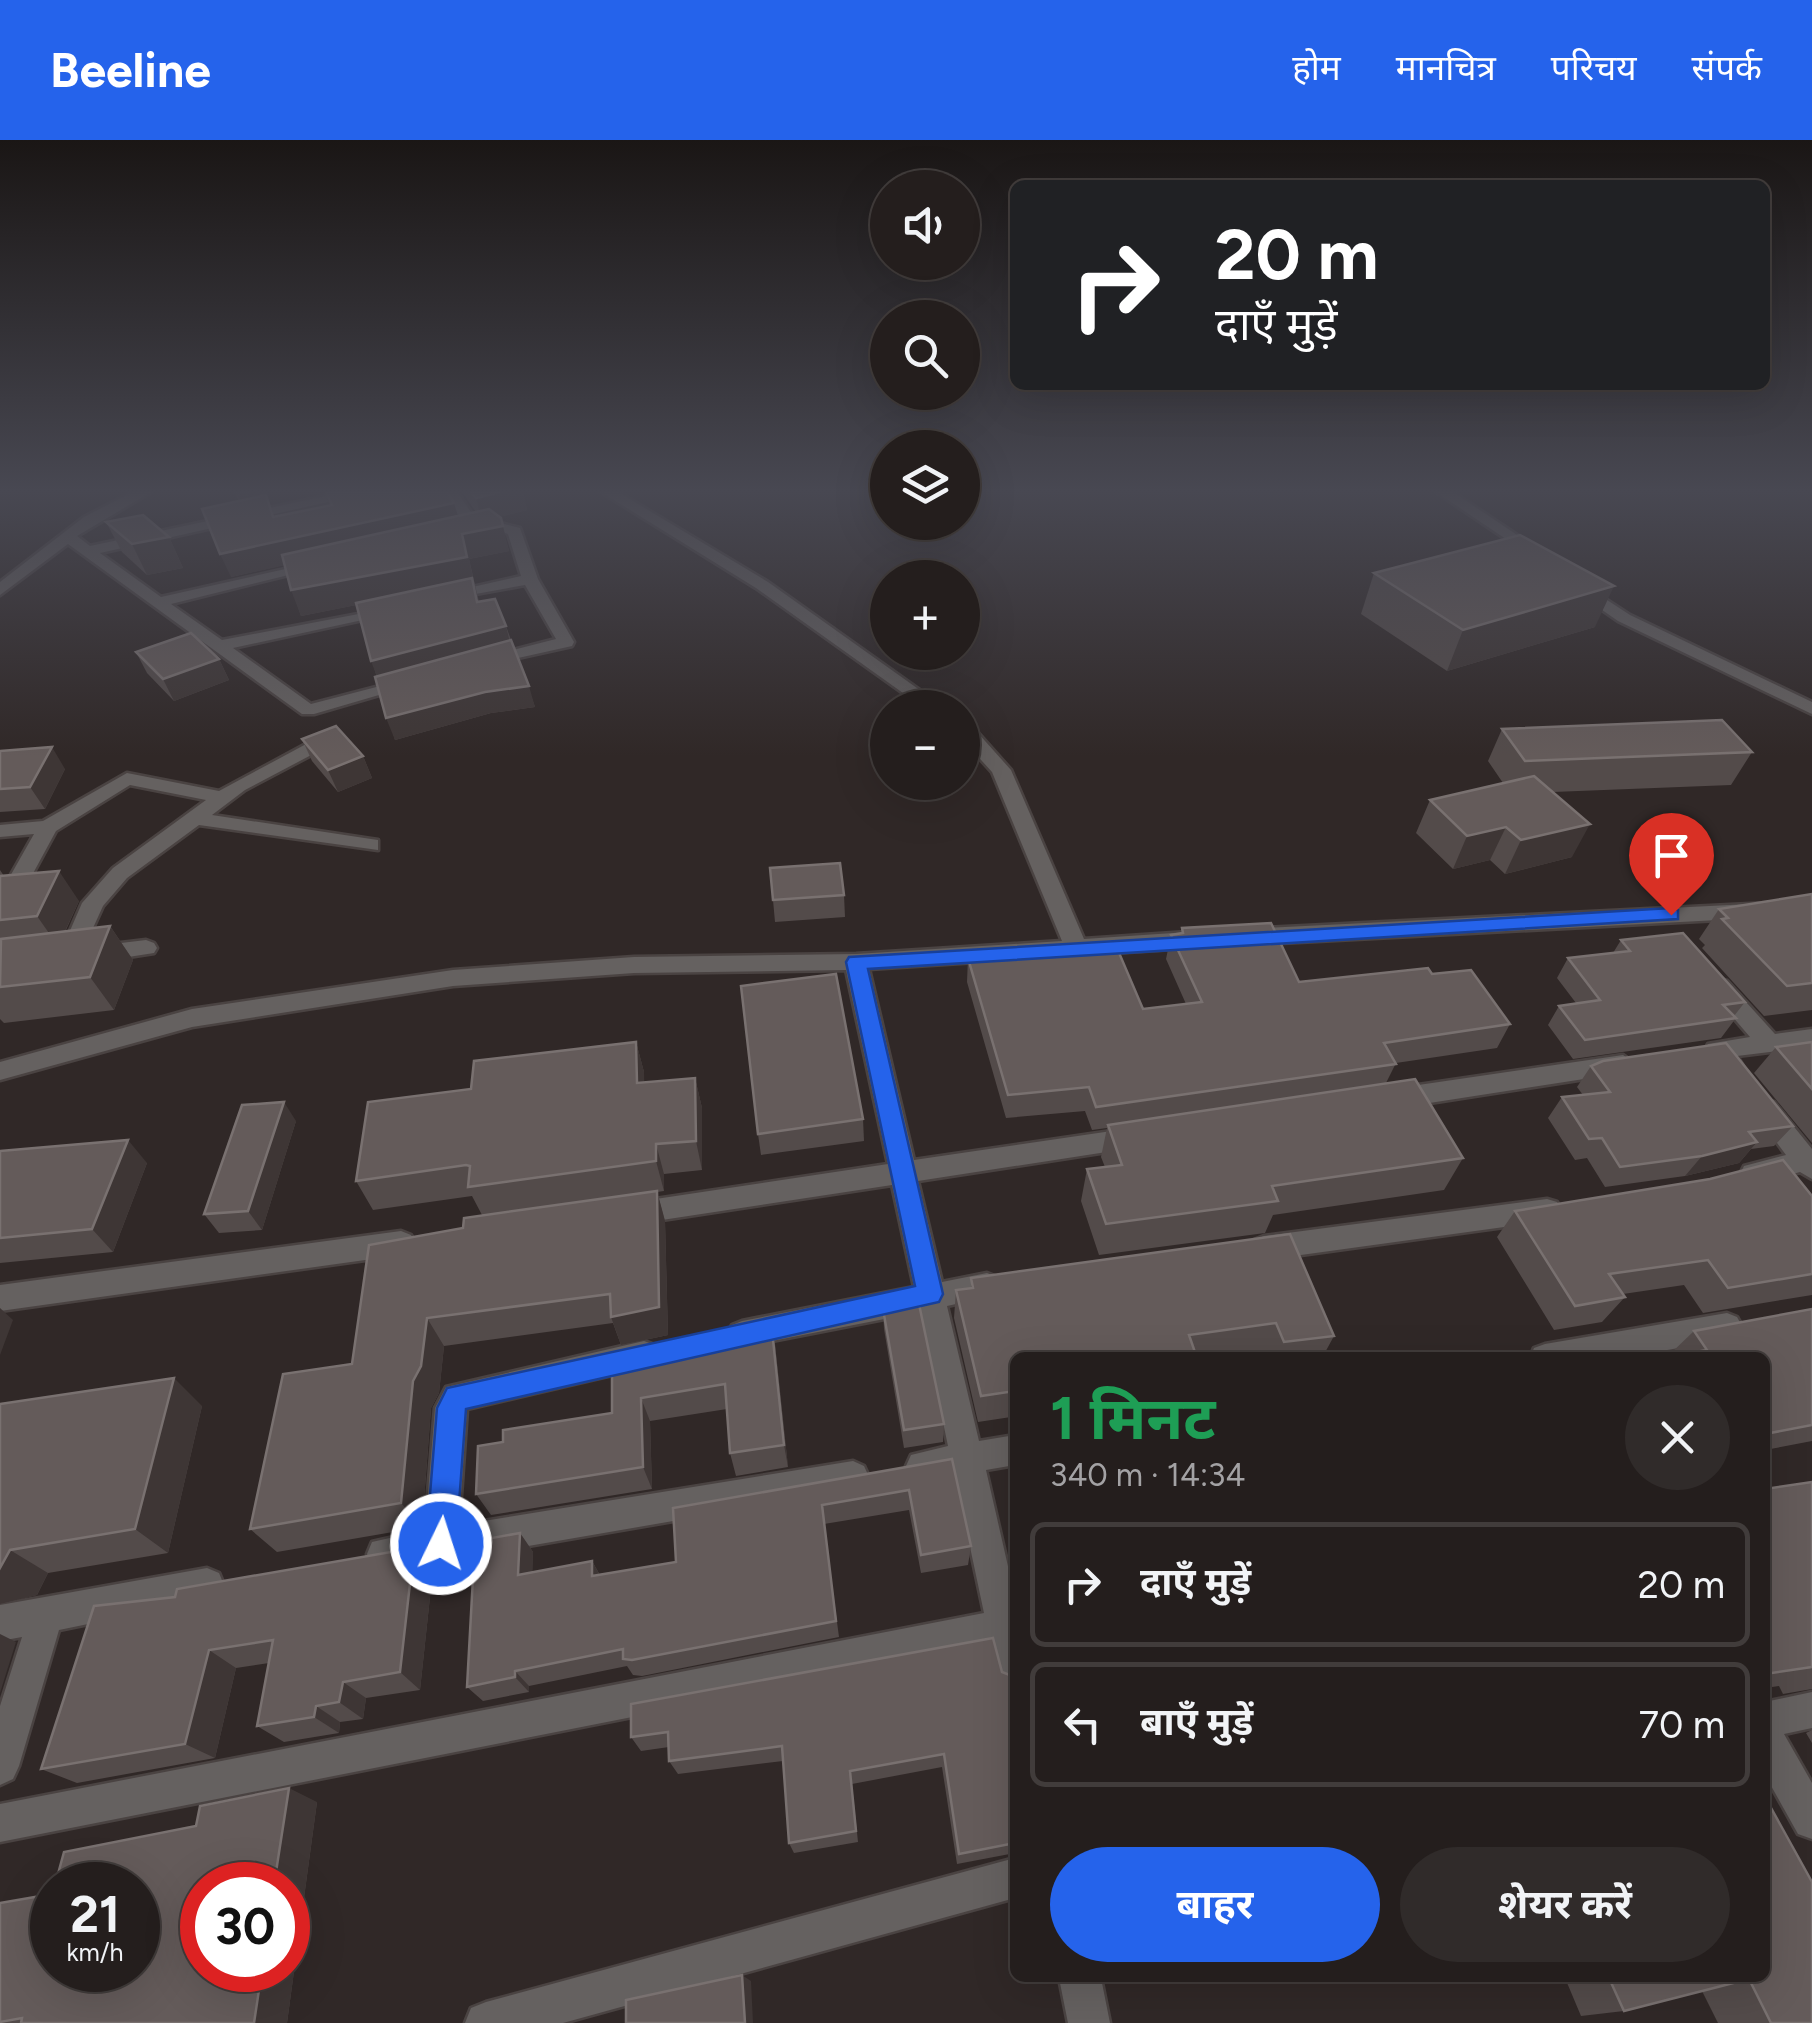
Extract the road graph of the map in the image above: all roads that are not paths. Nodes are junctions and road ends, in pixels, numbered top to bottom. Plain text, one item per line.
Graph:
1 (128, 580) edge
2 (251, 580) edge
3 (530, 580) joint
4 (752, 580) edge
5 (1573, 580) edge
6 (432, 600) edge
7 (158, 602) junction
8 (413, 604) edge
9 (219, 646) junction
10 (474, 666) edge
11 (437, 676) edge
12 (910, 690) edge
13 (1812, 709) edge
14 (980, 744) edge
15 (308, 748) edge
16 (222, 798) junction
17 (194, 818) junction
18 (48, 827) junction
19 (0, 831) edge
20 (371, 845) dead end
21 (1812, 908) edge
22 (0, 914) edge
23 (1655, 916) junction
24 (1680, 944) edge
25 (146, 948) dead end
26 (1076, 948) junction
27 (856, 962) junction
28 (1706, 972) edge
29 (1812, 1038) edge
30 (1769, 1043) junction
31 (1658, 1058) edge
32 (0, 1071) edge
33 (1364, 1103) edge
34 (1170, 1132) edge
35 (1809, 1164) edge
36 (903, 1172) junction
37 (1721, 1182) edge
38 (1570, 1206) edge
39 (596, 1218) edge
40 (421, 1240) edge
41 (1240, 1252) edge
42 (1008, 1284) edge
43 (930, 1294) junction
44 (0, 1298) edge
45 (1755, 1321) edge
46 (715, 1340) edge
47 (676, 1348) edge
48 (1578, 1352) edge
49 (1010, 1451) edge
50 (968, 1458) junction
51 (441, 1544) junction
52 (347, 1560) edge
53 (234, 1580) edge
54 (46, 1614) junction
55 (0, 1623) edge
56 (1010, 1625) edge
57 (1812, 1710) edge
58 (1770, 1719) edge
59 (1770, 1747) edge
60 (0, 1766) edge
61 (1812, 1820) edge
62 (0, 1823) edge
63 (1010, 1879) edge
64 (1081, 1982) edge
65 (486, 2023) edge
66 (1089, 2023) edge

1 - 7 street
2 - 7 street
3 - 6 street
3 - 10 street
4 - 12 street
5 - 13 street
7 - 9 street
8 - 9 street
9 - 11 street
14 - 26 street
15 - 16 street
16 - 17 street
16 - 18 street
17 - 20 street
17 - 25 street
18 - 19 street
18 - 22 street
21 - 23 street
23 - 24 street
23 - 26 street
26 - 27 street
27 - 32 street
27 - 36 street
28 - 30 street
29 - 30 street
30 - 35 street
31 - 33 street
34 - 36 street
35 - 37 street
36 - 39 street
36 - 43 street
38 - 41 street
40 - 44 street
42 - 43 street
43 - 46 street
43 - 50 street
45 - 48 street
47 - 51 street
49 - 50 street
50 - 51 street
50 - 56 street
51 - 52 street
53 - 54 street
54 - 55 street
54 - 60 street
56 - 62 street
57 - 58 street
59 - 61 street
63 - 65 street
64 - 66 street

